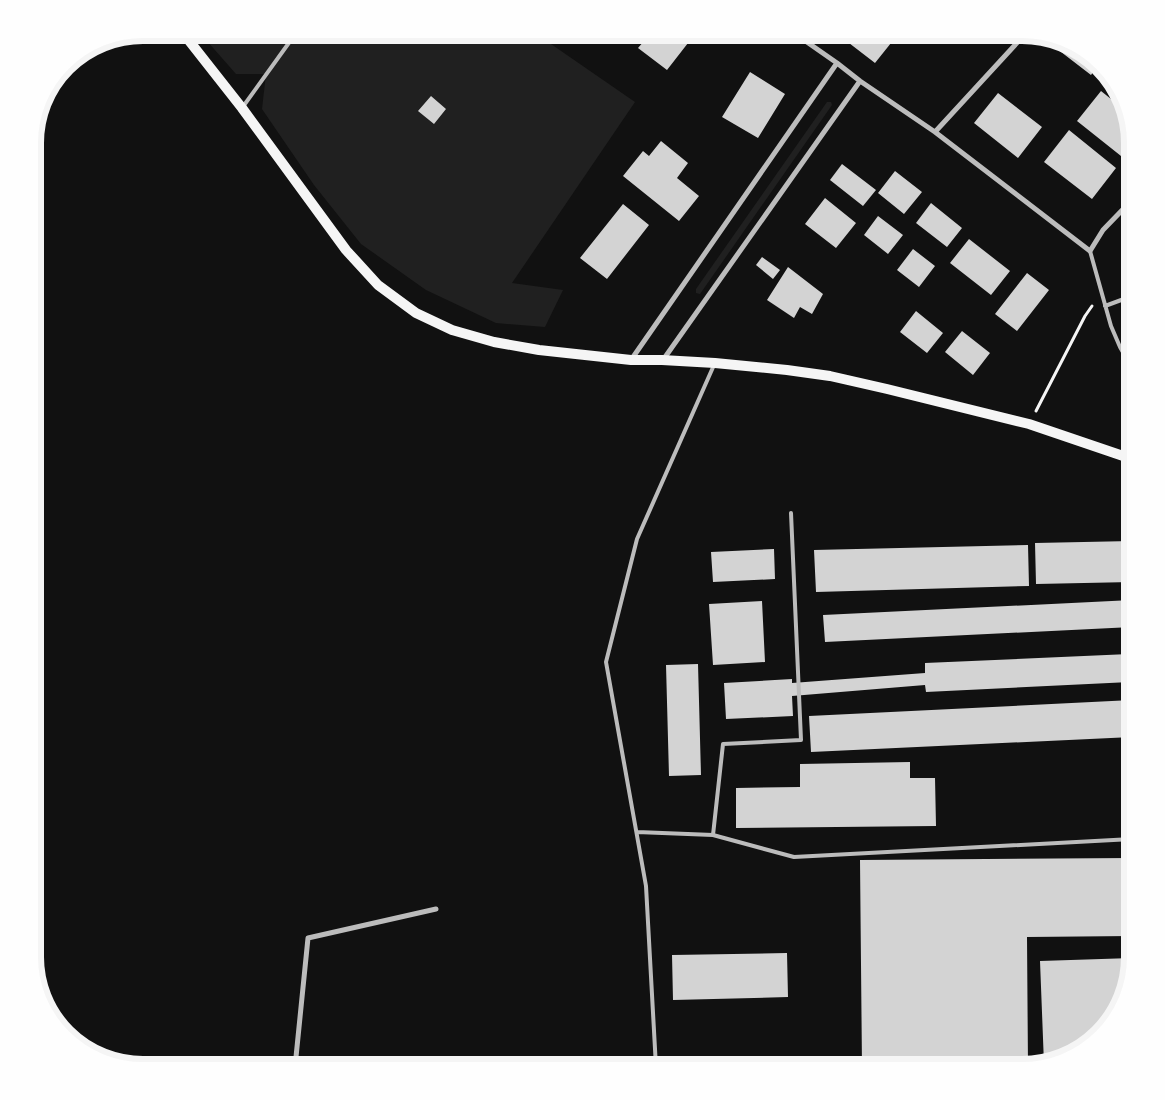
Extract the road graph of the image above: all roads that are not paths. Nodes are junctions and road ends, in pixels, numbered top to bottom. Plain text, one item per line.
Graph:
1 (190, 41) edge
2 (290, 41) edge
3 (805, 41) edge
4 (1019, 41) edge
5 (837, 63) junction
6 (860, 82) junction
7 (242, 108) junction
8 (934, 132) junction
9 (1124, 208) edge
10 (1090, 251) junction
11 (1124, 299) edge
12 (1105, 306) junction
13 (1124, 354) edge
14 (631, 360) junction
15 (662, 360) junction
16 (715, 363) junction
17 (1124, 457) edge
18 (791, 513) dead end
19 (637, 832) junction
20 (713, 835) junction
21 (1124, 839) edge
22 (436, 909) dead end
23 (296, 1059) edge
24 (656, 1059) edge

1 - 7 main road
2 - 7 lane
3 - 5 street
4 - 8 street
5 - 6 street
5 - 14 street
6 - 8 street
6 - 15 street
7 - 14 main road
8 - 10 street
9 - 10 street
10 - 12 lane
11 - 12 lane
12 - 13 lane
14 - 15 main road
15 - 16 main road
16 - 17 main road
16 - 19 lane
18 - 20 lane
19 - 20 lane
19 - 24 lane
20 - 21 lane
22 - 23 street

